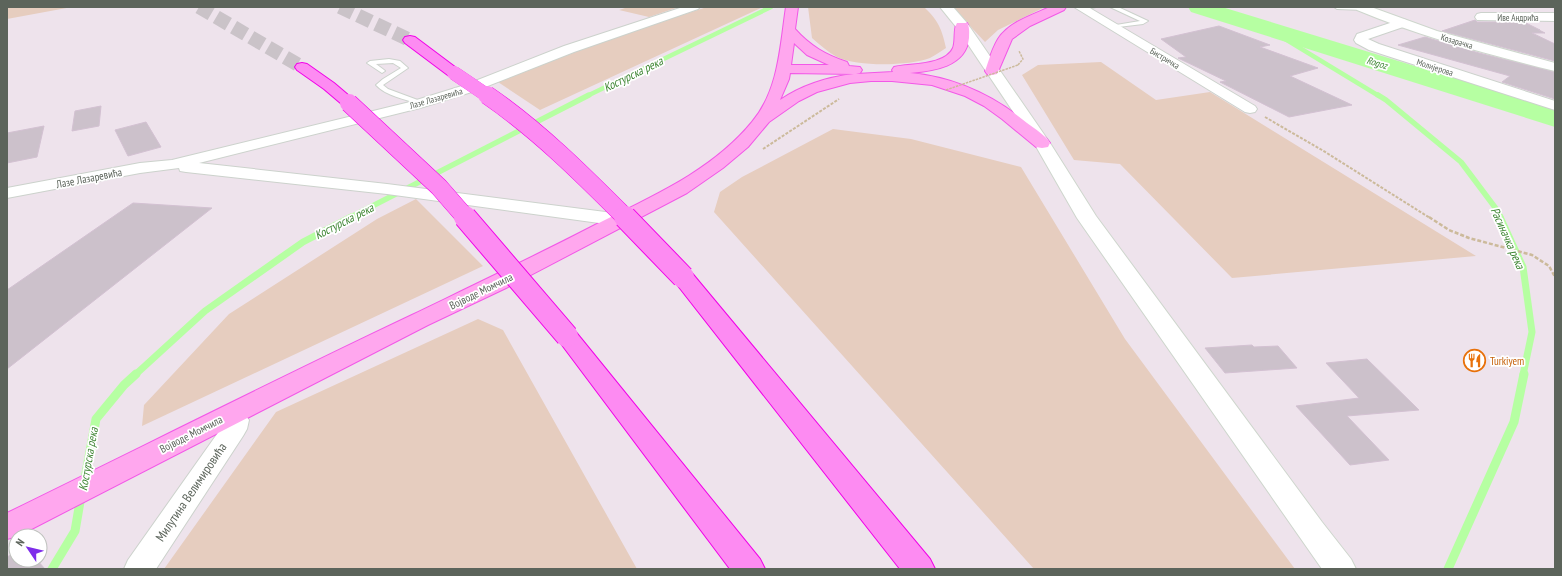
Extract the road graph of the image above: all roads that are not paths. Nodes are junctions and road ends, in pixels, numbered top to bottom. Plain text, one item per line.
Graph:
1 (694, 7) edge
2 (946, 7) edge
3 (1060, 7) edge
4 (1085, 7) edge
5 (1113, 7) edge
6 (1338, 7) edge
7 (1363, 8) edge
8 (1481, 17) dead end
9 (1555, 17) edge
10 (790, 19) edge
11 (1402, 23) junction
12 (962, 26) junction
13 (1112, 27) junction
14 (410, 40) tunnel mouth
15 (302, 67) tunnel mouth
16 (1555, 67) edge
17 (382, 71) dead end
18 (992, 71) junction
19 (783, 74) junction
20 (861, 74) junction
21 (422, 103) junction
22 (1555, 106) edge
23 (1250, 109) road end
24 (762, 122) junction
25 (1042, 143) junction
26 (172, 166) junction
27 (7, 193) edge
28 (621, 220) junction
29 (231, 414) junction
30 (12, 525) edge
31 (139, 569) edge
32 (749, 569) edge
33 (919, 569) edge
34 (1340, 569) edge

1 - 21 street, Лазе Лазаревића
2 - 12 main road
3 - 18 main road
4 - 13 street, Бистричка
5 - 13 lane
6 - 7 lane
7 - 11 main road, Козарачка
8 - 9 street, Иве Андрића
10 - 19 main road, Војводе Момчила
10 - 20 main road
11 - 16 main road, Козарачка
11 - 22 street, Молијерова
12 - 18 main road
12 - 20 main road
13 - 23 street, Бистричка
14 - 33 highway, bridge
15 - 32 highway, bridge
17 - 21 lane
18 - 25 main road
19 - 20 main road
19 - 24 main road, Војводе Момчила
20 - 24 main road
20 - 25 main road
21 - 26 street, Лазе Лазаревића
24 - 28 main road, Војводе Момчила
25 - 34 main road
26 - 27 street, Лазе Лазаревића
26 - 28 street, Лазе Лазаревића
28 - 29 main road, Војводе Момчила
29 - 30 main road, Војводе Момчила
29 - 31 street, Милутина Велимировића

